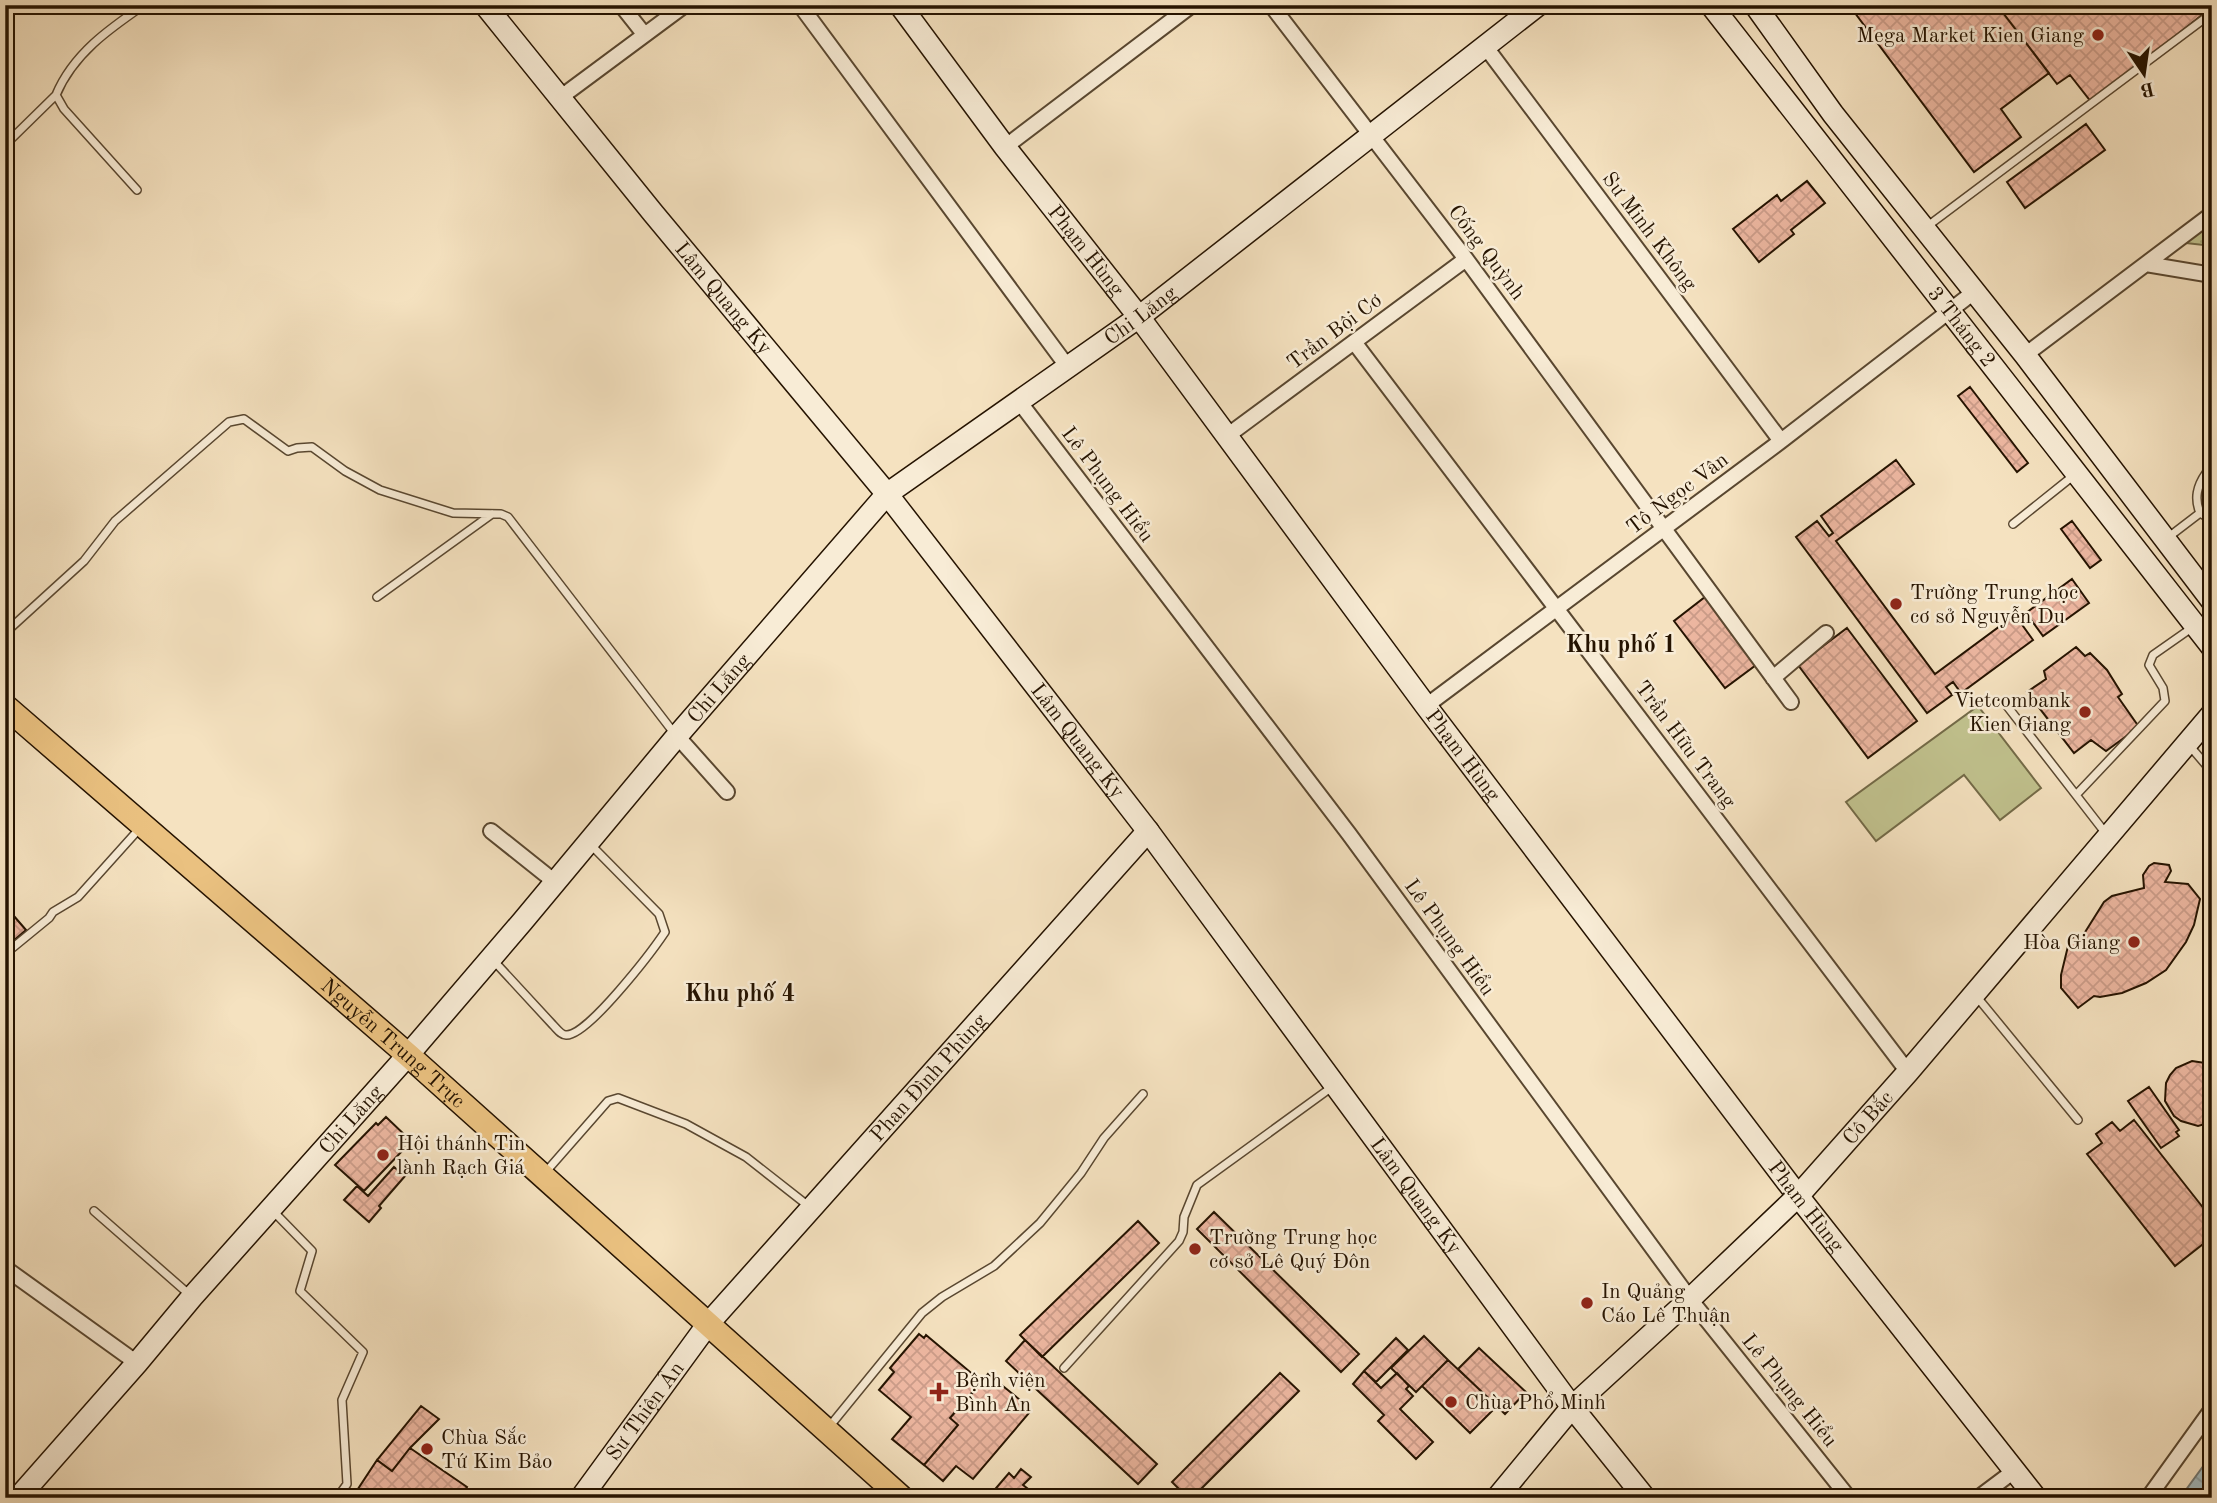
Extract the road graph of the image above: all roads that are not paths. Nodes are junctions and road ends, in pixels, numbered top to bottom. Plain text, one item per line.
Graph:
1 (145, 5) edge
2 (485, 5) edge
3 (621, 5) edge
4 (685, 5) edge
5 (800, 5) edge
6 (1192, 5) edge
7 (1271, 5) edge
8 (1538, 5) edge
9 (1711, 5) edge
10 (1758, 6) edge
11 (906, 7) edge
12 (2212, 13) edge
13 (644, 34) junction
14 (1485, 46) junction
15 (57, 95) junction
16 (561, 97) junction
17 (1372, 134) junction
18 (5, 145) edge
19 (1005, 147) junction
20 (137, 190) dead end
21 (2212, 215) edge
22 (1924, 229) junction
23 (1466, 259) junction
24 (2146, 264) junction
25 (2212, 275) edge
26 (1974, 292) junction
27 (1951, 310) junction
28 (1139, 317) junction
29 (1354, 342) junction
30 (2025, 355) junction
31 (1067, 366) junction
32 (1018, 400) junction
33 (1227, 436) junction
34 (1781, 441) junction
35 (2077, 473) junction
36 (2206, 473) dead end
37 (887, 494) junction
38 (2200, 513) junction
39 (492, 514) junction
40 (2212, 520) edge
41 (2013, 524) dead end
42 (1665, 528) junction
43 (2165, 539) junction
44 (377, 597) dead end
45 (2212, 601) edge
46 (1557, 609) junction
47 (2195, 625) junction
48 (5, 633) edge
49 (1826, 633) dead end
50 (2212, 647) edge
51 (1773, 677) junction
52 (1791, 702) dead end
53 (5, 706) edge
54 (1426, 706) junction
55 (2007, 706) dead end
56 (2212, 714) edge
57 (677, 736) junction
58 (2186, 742) junction
59 (2212, 772) edge
60 (727, 792) dead end
61 (2076, 794) junction
62 (143, 825) junction
63 (491, 831) dead end
64 (1148, 831) junction
65 (2107, 836) junction
66 (589, 842) junction
67 (555, 881) junction
68 (5, 954) edge
69 (491, 958) junction
70 (1975, 994) junction
71 (408, 1055) junction
72 (1908, 1072) junction
73 (1335, 1085) junction
74 (1143, 1094) dead end
75 (2078, 1120) dead end
76 (542, 1176) junction
77 (1798, 1196) junction
78 (271, 1208) junction
79 (811, 1208) junction
80 (94, 1211) dead end
81 (5, 1268) edge
82 (192, 1297) junction
83 (1690, 1299) junction
84 (708, 1324) junction
85 (137, 1363) junction
86 (1064, 1368) dead end
87 (1572, 1407) junction
88 (2212, 1409) edge
89 (827, 1430) junction
90 (2014, 1471) junction
91 (18, 1498) edge
92 (337, 1498) edge
93 (581, 1498) edge
94 (902, 1498) edge
95 (1497, 1498) edge
96 (1645, 1498) edge
97 (1849, 1498) edge
98 (1978, 1498) edge
99 (2036, 1498) edge
100 (2148, 1498) edge

1 - 15 lane
2 - 16 street, Lâm Quang Ky
3 - 13 street
4 - 13 street
5 - 31 street
6 - 19 street
7 - 17 street, Cống Quỳnh
8 - 14 street, Chi Lăng
9 - 27 street, 3 Tháng 2
10 - 22 street, 3 Tháng 2
11 - 19 street, Phạm Hùng
12 - 22 lane
13 - 16 street
14 - 17 street, Chi Lăng
14 - 34 street, Sư Minh Không
15 - 18 lane
15 - 20 lane
16 - 37 street, Lâm Quang Ky
17 - 23 street, Cống Quỳnh
17 - 28 street, Chi Lăng
19 - 28 street, Phạm Hùng
21 - 24 street
22 - 26 street, 3 Tháng 2
23 - 29 street, Trần Bội Cơ
23 - 42 street, Cống Quỳnh
24 - 25 street
24 - 30 street
26 - 27 street, Tô Ngọc Vân
26 - 30 street, 3 Tháng 2
27 - 34 street, Tô Ngọc Vân
27 - 35 street, 3 Tháng 2
28 - 31 street, Chi Lăng
28 - 33 street, Phạm Hùng
29 - 33 street, Trần Bội Cơ
29 - 46 street, Trần Hữu Trang
30 - 43 street, 3 Tháng 2
31 - 32 street, Chi Lăng
32 - 37 street, Chi Lăng
32 - 83 street, Lê Phụng Hiểu
33 - 54 street, Phạm Hùng
34 - 42 street, Tô Ngọc Vân
35 - 41 lane
35 - 47 street, 3 Tháng 2
36 - 38 lane
37 - 57 street, Chi Lăng
37 - 64 street, Lâm Quang Ky
38 - 40 lane
38 - 43 lane
39 - 44 lane
39 - 48 lane
39 - 57 lane
42 - 46 street, Tô Ngọc Vân
42 - 51 street, Cống Quỳnh
43 - 45 street, 3 Tháng 2
46 - 54 street, Tô Ngọc Vân
46 - 72 street, Trần Hữu Trang
47 - 50 street, 3 Tháng 2
47 - 61 lane
49 - 51 street
51 - 52 street, Cống Quỳnh
53 - 62 main road, Nguyễn Trung Trực
54 - 77 street, Phạm Hùng
55 - 61 lane
56 - 58 street, Cô Bắc
57 - 60 street
57 - 66 street, Chi Lăng
58 - 59 lane
58 - 65 street, Cô Bắc
61 - 65 lane
62 - 68 lane
62 - 71 main road, Nguyễn Trung Trực
63 - 67 street
64 - 73 street, Lâm Quang Ky
64 - 79 street, Phan Đình Phùng
65 - 70 street, Cô Bắc
66 - 67 street, Chi Lăng
66 - 69 lane
67 - 69 street, Chi Lăng
69 - 71 street, Chi Lăng
70 - 72 street, Cô Bắc
70 - 75 lane
71 - 76 main road, Nguyễn Trung Trực
71 - 78 street, Chi Lăng
72 - 77 street, Cô Bắc
73 - 86 lane
73 - 87 street, Lâm Quang Ky
74 - 89 lane
76 - 79 lane
76 - 84 main road, Nguyễn Trung Trực
77 - 83 street, Cô Bắc
77 - 90 street, Phạm Hùng
78 - 82 street, Chi Lăng
78 - 92 lane
79 - 84 street, Phan Đình Phùng
80 - 82 lane
81 - 85 street
82 - 85 street, Chi Lăng
83 - 87 street, Cô Bắc
83 - 97 street, Lê Phụng Hiểu
84 - 89 main road, Nguyễn Trung Trực
84 - 93 street, Sư Thiện Ân
85 - 91 street, Chi Lăng
87 - 95 street, Cô Bắc
87 - 96 street, Lâm Quang Ky
88 - 100 street
89 - 94 main road, Nguyễn Trung Trực
90 - 98 street
90 - 99 street, Phạm Hùng

